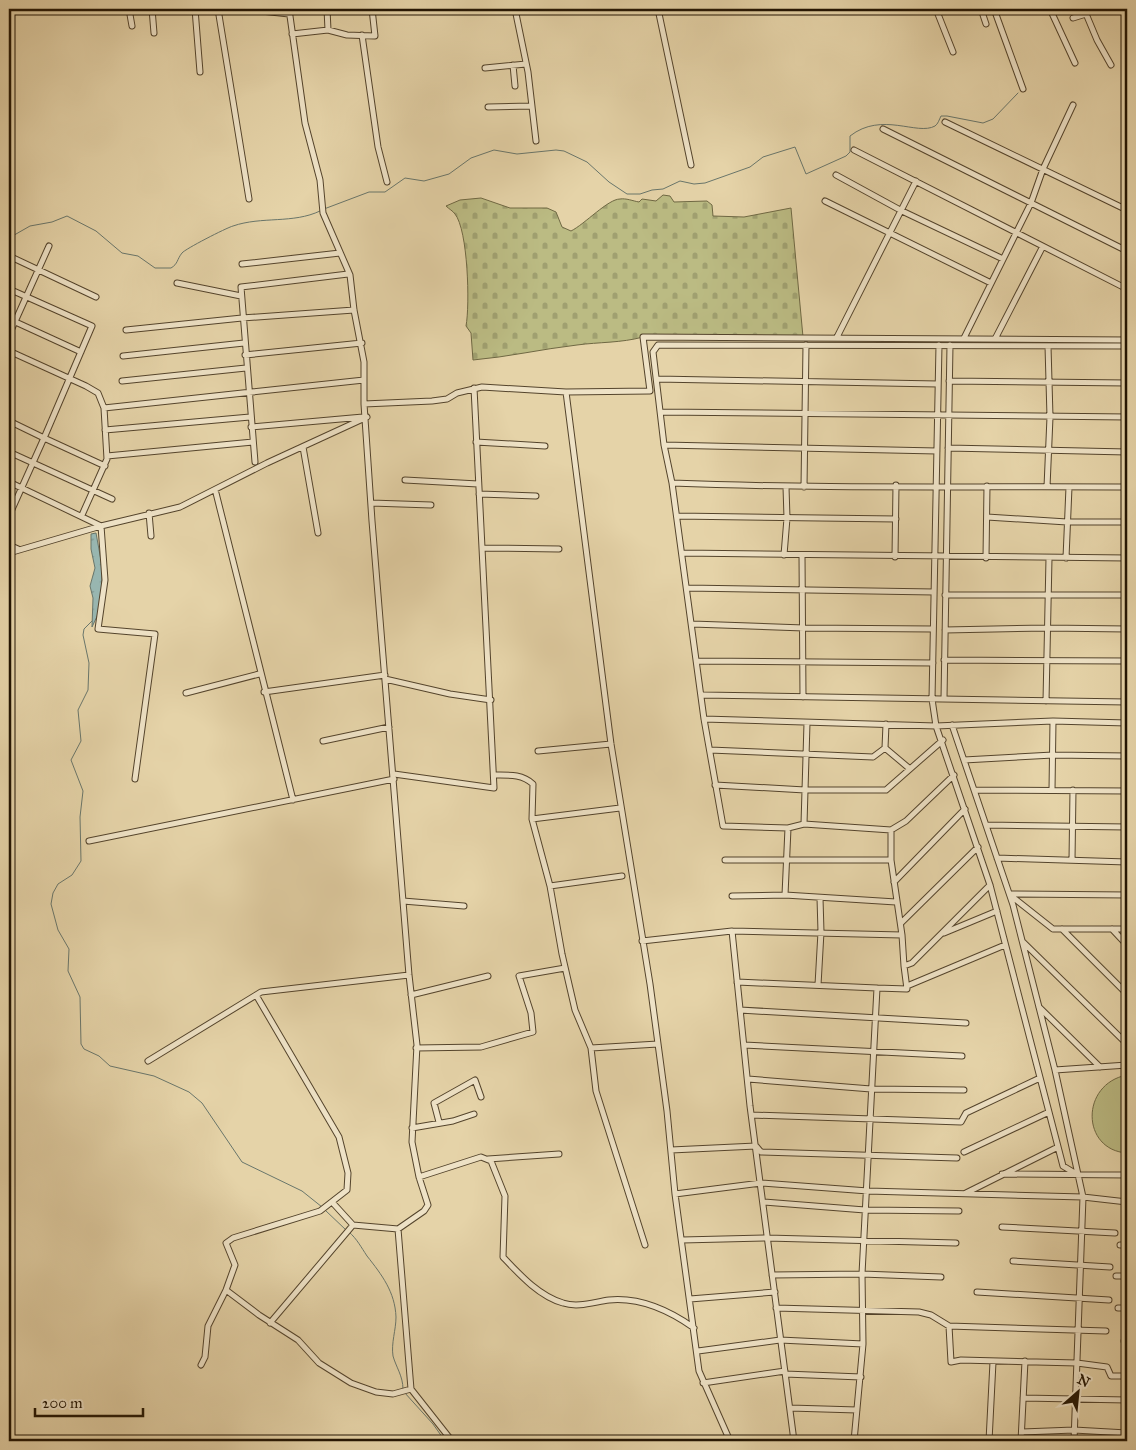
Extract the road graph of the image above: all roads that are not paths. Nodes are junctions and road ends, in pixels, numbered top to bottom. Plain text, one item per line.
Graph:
1 (129, 9) edge
2 (152, 9) edge
3 (196, 9) edge
4 (218, 9) edge
5 (242, 9) edge
6 (327, 9) edge
7 (372, 9) edge
8 (515, 9) edge
9 (658, 9) edge
10 (936, 9) edge
11 (980, 9) edge
12 (994, 9) edge
13 (1050, 9) edge
14 (289, 11) edge
15 (1084, 11) edge
16 (1073, 18) dead end
17 (986, 24) dead end
18 (132, 26) dead end
19 (328, 30) junction
20 (154, 33) dead end
21 (292, 34) junction
22 (362, 35) junction
23 (953, 52) dead end
24 (1075, 63) dead end
25 (526, 64) junction
26 (513, 65) junction
27 (1111, 65) dead end
28 (485, 68) dead end
29 (200, 72) dead end
30 (515, 86) dead end
31 (1023, 89) dead end
32 (1073, 105) dead end
33 (531, 106) junction
34 (488, 107) dead end
35 (945, 122) dead end
36 (883, 129) dead end
37 (536, 141) dead end
38 (854, 150) dead end
39 (691, 166) dead end
40 (1043, 169) junction
41 (836, 175) dead end
42 (916, 181) junction
43 (387, 182) dead end
44 (249, 199) dead end
45 (824, 201) dead end
46 (1031, 203) junction
47 (1127, 210) edge
48 (902, 211) junction
49 (890, 233) junction
50 (1016, 233) junction
51 (49, 246) dead end
52 (1042, 248) junction
53 (1127, 251) edge
54 (340, 253) junction
55 (9, 256) edge
56 (1003, 259) junction
57 (242, 264) dead end
58 (38, 270) junction
59 (348, 274) junction
60 (991, 283) junction
61 (176, 284) dead end
62 (9, 289) edge
63 (1127, 289) edge
64 (26, 296) junction
65 (241, 296) junction
66 (96, 297) dead end
67 (354, 310) junction
68 (242, 318) junction
69 (9, 319) edge
70 (15, 322) junction
71 (126, 330) dead end
72 (9, 335) edge
73 (837, 338) junction
74 (964, 338) junction
75 (995, 339) junction
76 (1127, 340) edge
77 (244, 343) junction
78 (362, 343) junction
79 (806, 345) junction
80 (939, 345) junction
81 (950, 346) junction
82 (1048, 346) junction
83 (1127, 346) edge
84 (9, 351) edge
85 (81, 352) junction
86 (245, 355) junction
87 (123, 356) dead end
88 (246, 368) junction
89 (70, 378) junction
90 (657, 379) junction
91 (364, 380) junction
92 (949, 380) junction
93 (122, 381) dead end
94 (806, 382) junction
95 (1048, 382) junction
96 (1127, 383) edge
97 (938, 384) junction
98 (474, 388) junction
99 (248, 391) junction
100 (566, 392) junction
101 (364, 404) junction
102 (104, 408) junction
103 (662, 412) junction
104 (806, 414) junction
105 (938, 416) junction
106 (250, 417) junction
107 (366, 417) junction
108 (949, 417) junction
109 (1050, 417) junction
110 (1127, 417) edge
111 (9, 421) edge
112 (251, 427) junction
113 (105, 430) junction
114 (44, 438) junction
115 (253, 442) junction
116 (476, 442) junction
117 (664, 445) junction
118 (545, 446) dead end
119 (303, 447) junction
120 (948, 448) junction
121 (804, 449) junction
122 (1049, 450) junction
123 (937, 451) junction
124 (9, 452) edge
125 (1127, 452) edge
126 (107, 456) junction
127 (255, 462) dead end
128 (33, 463) junction
129 (105, 466) junction
130 (405, 480) dead end
131 (9, 482) edge
132 (672, 483) junction
133 (478, 484) junction
134 (896, 485) junction
135 (936, 486) junction
136 (947, 486) junction
137 (987, 486) junction
138 (786, 487) junction
139 (804, 487) junction
140 (1047, 487) junction
141 (1068, 487) junction
142 (22, 488) junction
143 (1127, 488) edge
144 (93, 490) junction
145 (216, 493) dead end
146 (479, 494) junction
147 (536, 496) dead end
148 (112, 499) dead end
149 (371, 503) junction
150 (432, 505) dead end
151 (149, 514) junction
152 (9, 515) edge
153 (82, 515) junction
154 (677, 516) junction
155 (987, 516) junction
156 (787, 518) junction
157 (896, 519) junction
158 (1067, 522) junction
159 (1127, 522) edge
160 (101, 526) junction
161 (318, 533) dead end
162 (151, 536) dead end
163 (9, 545) edge
164 (482, 548) junction
165 (18, 549) junction
166 (559, 549) dead end
167 (9, 553) edge
168 (682, 554) junction
169 (784, 555) junction
170 (802, 555) junction
171 (895, 557) junction
172 (935, 557) junction
173 (946, 557) junction
174 (986, 558) junction
175 (1049, 558) junction
176 (1066, 558) junction
177 (1127, 558) edge
178 (687, 588) junction
179 (802, 592) junction
180 (934, 592) junction
181 (1048, 594) junction
182 (1127, 594) edge
183 (946, 595) junction
184 (692, 624) junction
185 (804, 628) junction
186 (1047, 628) junction
187 (933, 629) junction
188 (1127, 629) edge
189 (944, 630) junction
190 (944, 660) junction
191 (698, 661) junction
192 (803, 661) junction
193 (1127, 661) edge
194 (1046, 662) junction
195 (933, 663) junction
196 (259, 674) junction
197 (385, 677) junction
198 (264, 692) junction
199 (186, 693) dead end
200 (703, 695) junction
201 (803, 697) junction
202 (932, 699) junction
203 (944, 699) junction
204 (490, 700) junction
205 (1046, 701) junction
206 (1127, 702) edge
207 (704, 719) junction
208 (1053, 721) junction
209 (806, 723) junction
210 (1127, 723) edge
211 (886, 724) junction
212 (952, 725) junction
213 (936, 726) junction
214 (389, 727) junction
215 (943, 740) junction
216 (323, 741) dead end
217 (611, 744) junction
218 (885, 748) junction
219 (710, 750) junction
220 (538, 751) dead end
221 (806, 755) junction
222 (1053, 755) junction
223 (1127, 756) edge
224 (964, 760) junction
225 (910, 769) junction
226 (495, 775) junction
227 (954, 775) junction
228 (394, 777) junction
229 (135, 780) dead end
230 (715, 785) junction
231 (805, 790) junction
232 (975, 790) junction
233 (1052, 790) junction
234 (1073, 790) junction
235 (1127, 791) edge
236 (292, 800) junction
237 (620, 808) junction
238 (965, 809) junction
239 (532, 819) junction
240 (804, 824) junction
241 (987, 826) junction
242 (1072, 826) junction
243 (1127, 827) edge
244 (788, 828) junction
245 (890, 830) junction
246 (89, 841) dead end
247 (978, 847) junction
248 (997, 858) junction
249 (725, 860) dead end
250 (891, 860) junction
251 (1072, 860) junction
252 (788, 861) junction
253 (1127, 862) edge
254 (622, 876) dead end
255 (894, 882) junction
256 (990, 885) junction
257 (550, 886) junction
258 (1010, 894) junction
259 (1127, 895) edge
260 (732, 896) dead end
261 (785, 896) junction
262 (820, 898) junction
263 (403, 901) junction
264 (896, 902) junction
265 (464, 906) dead end
266 (997, 911) junction
267 (901, 923) junction
268 (1062, 929) junction
269 (1112, 929) junction
270 (1127, 929) edge
271 (732, 931) junction
272 (821, 932) junction
273 (941, 934) junction
274 (902, 935) junction
275 (642, 940) junction
276 (1022, 942) junction
277 (1005, 945) junction
278 (1127, 945) edge
279 (904, 966) junction
280 (565, 968) junction
281 (409, 975) junction
282 (488, 976) dead end
283 (737, 982) junction
284 (818, 985) junction
285 (907, 986) junction
286 (877, 988) junction
287 (1127, 994) edge
288 (256, 995) junction
289 (411, 995) junction
290 (1039, 1006) junction
291 (740, 1010) junction
292 (876, 1017) junction
293 (966, 1023) dead end
294 (658, 1044) junction
295 (1127, 1044) edge
296 (744, 1046) junction
297 (416, 1048) junction
298 (592, 1048) junction
299 (873, 1053) junction
300 (962, 1056) dead end
301 (148, 1061) dead end
302 (1127, 1065) edge
303 (1100, 1067) junction
304 (1055, 1070) junction
305 (1040, 1078) junction
306 (748, 1079) junction
307 (871, 1089) junction
308 (964, 1090) dead end
309 (481, 1097) dead end
310 (1049, 1112) junction
311 (474, 1114) dead end
312 (752, 1115) junction
313 (871, 1121) junction
314 (439, 1122) junction
315 (412, 1128) junction
316 (756, 1146) junction
317 (1058, 1147) junction
318 (671, 1150) junction
319 (964, 1152) dead end
320 (559, 1154) dead end
321 (868, 1157) junction
322 (957, 1158) dead end
323 (485, 1159) junction
324 (1002, 1174) junction
325 (1078, 1174) junction
326 (1127, 1174) edge
327 (419, 1178) junction
328 (761, 1184) junction
329 (868, 1191) junction
330 (966, 1193) junction
331 (675, 1194) junction
332 (1083, 1197) junction
333 (332, 1202) junction
334 (764, 1202) junction
335 (1127, 1202) edge
336 (866, 1210) junction
337 (959, 1211) dead end
338 (353, 1225) junction
339 (1002, 1227) dead end
340 (398, 1229) junction
341 (1081, 1231) junction
342 (1115, 1233) dead end
343 (767, 1238) junction
344 (682, 1240) junction
345 (864, 1240) junction
346 (956, 1244) dead end
347 (645, 1245) dead end
348 (1120, 1245) dead end
349 (1127, 1245) edge
350 (1013, 1261) dead end
351 (1081, 1265) junction
352 (1110, 1267) dead end
353 (862, 1274) junction
354 (772, 1275) junction
355 (1116, 1276) dead end
356 (1127, 1276) edge
357 (941, 1278) dead end
358 (226, 1290) junction
359 (775, 1292) junction
360 (977, 1292) dead end
361 (1080, 1298) junction
362 (690, 1299) junction
363 (1109, 1300) dead end
364 (776, 1308) junction
365 (1118, 1308) dead end
366 (1127, 1308) edge
367 (863, 1311) junction
368 (270, 1322) junction
369 (949, 1326) junction
370 (694, 1328) junction
371 (1079, 1331) junction
372 (1106, 1332) dead end
373 (780, 1340) junction
374 (863, 1344) junction
375 (698, 1351) junction
376 (1025, 1361) junction
377 (994, 1362) junction
378 (1077, 1363) junction
379 (201, 1365) dead end
380 (785, 1373) junction
381 (1127, 1376) edge
382 (861, 1377) junction
383 (703, 1382) junction
384 (410, 1389) junction
385 (1023, 1398) junction
386 (1075, 1399) junction
387 (1127, 1400) edge
388 (790, 1408) junction
389 (857, 1410) junction
390 (1074, 1430) junction
391 (1022, 1432) junction
392 (1127, 1433) edge
393 (452, 1441) edge
394 (730, 1441) edge
395 (794, 1441) edge
396 (854, 1441) edge
397 (989, 1441) edge
398 (1021, 1441) edge
399 (1074, 1441) edge

1 - 18 street
2 - 20 street
3 - 29 street
4 - 44 street
5 - 14 street
6 - 19 street
7 - 22 street
8 - 25 street
9 - 39 street
10 - 23 street
11 - 17 street
12 - 31 street
13 - 24 street
14 - 21 street
15 - 16 street
15 - 27 street
19 - 21 street
19 - 22 street
21 - 54 street
22 - 43 street
25 - 26 street
25 - 33 street
26 - 28 street
26 - 30 street
32 - 40 street
33 - 34 street
33 - 37 street
35 - 40 street
36 - 46 street
38 - 42 street
40 - 46 street
40 - 47 street
41 - 48 street
42 - 48 street
42 - 50 street
45 - 49 street
46 - 50 street
46 - 53 street
48 - 49 street
48 - 56 street
49 - 60 street
49 - 73 street
50 - 52 street
50 - 56 street
51 - 58 street
52 - 63 street
52 - 75 street
54 - 57 street
54 - 59 street
55 - 58 street
56 - 60 street
58 - 64 street
58 - 66 street
59 - 65 street
59 - 67 street
60 - 74 street
61 - 65 street
62 - 64 street
64 - 70 street
64 - 85 street
65 - 68 street
67 - 68 street
67 - 78 street
68 - 71 street
68 - 77 street
69 - 70 street
70 - 72 street
70 - 85 street
73 - 74 street
73 - 100 street
74 - 75 street
75 - 76 street
77 - 86 street
77 - 87 street
78 - 86 street
78 - 91 street
79 - 80 street
79 - 90 street
79 - 94 street
80 - 81 street
80 - 97 street
81 - 82 street
81 - 92 street
82 - 83 street
82 - 95 street
84 - 89 street
85 - 89 street
86 - 88 street
88 - 93 street
88 - 99 street
89 - 102 street
89 - 114 street
90 - 94 street
90 - 103 street
91 - 99 street
91 - 101 street
92 - 95 street
92 - 108 street
94 - 97 street
94 - 104 street
95 - 96 street
95 - 109 street
97 - 105 street
98 - 100 street
98 - 101 street
98 - 116 street
99 - 102 street
99 - 106 street
100 - 217 street
101 - 107 street
102 - 113 street
103 - 104 street
103 - 117 street
104 - 105 street
104 - 121 street
105 - 108 street
105 - 123 street
106 - 112 street
106 - 113 street
107 - 112 street
107 - 119 street
107 - 149 street
108 - 109 street
108 - 120 street
109 - 110 street
109 - 122 street
111 - 114 street
112 - 115 street
113 - 126 street
114 - 128 street
114 - 129 street
115 - 126 street
115 - 127 street
116 - 118 street
116 - 133 street
117 - 121 street
117 - 132 street
119 - 151 street
119 - 161 street
120 - 122 street
120 - 136 street
121 - 123 street
121 - 139 street
122 - 125 street
122 - 140 street
123 - 135 street
124 - 128 street
126 - 129 street
128 - 142 street
128 - 144 street
129 - 144 street
130 - 133 street
131 - 142 street
132 - 138 street
132 - 154 street
133 - 146 street
134 - 135 street
134 - 139 street
134 - 157 street
135 - 136 street
135 - 172 street
136 - 137 street
136 - 173 street
137 - 140 street
137 - 155 street
138 - 139 street
138 - 156 street
140 - 141 street
141 - 143 street
141 - 158 street
142 - 152 street
142 - 153 street
144 - 148 street
144 - 153 street
145 - 196 street
146 - 147 street
146 - 164 street
149 - 150 street
149 - 197 street
151 - 160 street
151 - 162 street
153 - 160 street
154 - 156 street
154 - 168 street
155 - 158 street
155 - 174 street
156 - 157 street
156 - 169 street
157 - 171 street
158 - 159 street
158 - 176 street
160 - 165 street
160 - 229 street
163 - 165 street
164 - 166 street
164 - 204 street
165 - 167 street
168 - 169 street
168 - 178 street
169 - 170 street
170 - 171 street
170 - 179 street
171 - 172 street
172 - 173 street
172 - 180 street
173 - 174 street
173 - 183 street
174 - 175 street
175 - 176 street
175 - 181 street
176 - 177 street
178 - 179 street
178 - 184 street
179 - 180 street
179 - 185 street
180 - 187 street
181 - 182 street
181 - 183 street
181 - 186 street
183 - 189 street
184 - 185 street
184 - 191 street
185 - 187 street
185 - 192 street
186 - 188 street
186 - 189 street
186 - 194 street
187 - 195 street
189 - 190 street
190 - 194 street
190 - 203 street
191 - 192 street
191 - 200 street
192 - 195 street
192 - 201 street
193 - 194 street
194 - 205 street
195 - 202 street
196 - 198 street
196 - 199 street
197 - 198 street
197 - 204 street
197 - 214 street
198 - 236 street
200 - 201 street
200 - 207 street
201 - 202 street
202 - 203 street
202 - 213 street
203 - 205 street
204 - 226 street
205 - 206 street
207 - 209 street
207 - 219 street
208 - 210 street
208 - 212 street
208 - 222 street
209 - 211 street
209 - 221 street
211 - 213 street
211 - 218 street
212 - 213 street
212 - 224 street
213 - 215 street
214 - 216 street
214 - 228 street
215 - 225 street
215 - 227 street
217 - 220 street
217 - 237 street
218 - 221 street
218 - 225 street
219 - 221 street
219 - 230 street
221 - 231 street
222 - 223 street
222 - 224 street
222 - 233 street
224 - 232 street
225 - 231 street
226 - 228 street
226 - 239 street
227 - 238 street
227 - 245 street
228 - 236 street
228 - 263 street
230 - 231 street
230 - 244 street
231 - 240 street
232 - 233 street
232 - 241 street
233 - 234 street
234 - 235 street
234 - 242 street
236 - 246 street
237 - 239 street
237 - 275 street
238 - 247 street
238 - 255 street
239 - 257 street
240 - 244 street
240 - 245 street
241 - 242 street
241 - 248 street
242 - 243 street
242 - 251 street
244 - 252 street
245 - 250 street
247 - 256 street
247 - 267 street
248 - 251 street
248 - 258 street
249 - 252 street
250 - 252 street
250 - 255 street
251 - 253 street
252 - 261 street
254 - 257 street
255 - 264 street
256 - 266 street
256 - 273 street
257 - 280 street
258 - 259 street
258 - 268 street
258 - 276 street
260 - 261 street
261 - 262 street
262 - 264 street
262 - 272 street
263 - 265 street
263 - 281 street
264 - 267 street
266 - 273 street
266 - 277 street
267 - 274 street
268 - 269 street
268 - 287 street
269 - 270 street
269 - 278 street
271 - 272 street
271 - 275 street
271 - 283 street
272 - 274 street
272 - 284 street
273 - 279 street
274 - 279 street
275 - 294 street
276 - 290 street
276 - 295 street
277 - 285 street
277 - 305 street
279 - 285 street
280 - 297 street
280 - 298 street
281 - 288 street
281 - 289 street
282 - 289 street
283 - 284 street
283 - 291 street
284 - 286 street
285 - 286 street
286 - 292 street
288 - 301 street
288 - 333 street
289 - 297 street
290 - 303 street
290 - 304 street
291 - 292 street
291 - 296 street
292 - 293 street
292 - 299 street
294 - 298 street
294 - 318 street
296 - 299 street
296 - 306 street
297 - 315 street
298 - 347 street
299 - 300 street
299 - 307 street
302 - 303 street
303 - 304 street
304 - 325 street
305 - 310 street
305 - 313 street
306 - 307 street
306 - 312 street
307 - 308 street
307 - 313 street
309 - 314 street
310 - 317 street
310 - 319 street
311 - 314 street
312 - 313 street
312 - 316 street
313 - 321 street
314 - 315 street
315 - 327 street
316 - 318 street
316 - 321 street
316 - 328 street
317 - 324 street
317 - 325 street
318 - 331 street
320 - 323 street
321 - 322 street
321 - 329 street
323 - 327 street
323 - 370 street
324 - 325 street
324 - 330 street
325 - 326 street
325 - 332 street
327 - 340 street
328 - 329 street
328 - 331 street
328 - 334 street
329 - 330 street
329 - 336 street
330 - 332 street
331 - 344 street
332 - 335 street
332 - 341 street
333 - 338 street
333 - 358 street
334 - 336 street
334 - 343 street
336 - 337 street
336 - 345 street
338 - 340 street
338 - 368 street
339 - 341 street
340 - 384 street
341 - 342 street
341 - 351 street
343 - 344 street
343 - 345 street
343 - 354 street
344 - 362 street
345 - 346 street
345 - 353 street
348 - 349 street
350 - 351 street
351 - 352 street
351 - 361 street
353 - 354 street
353 - 357 street
353 - 367 street
354 - 359 street
355 - 356 street
358 - 368 street
358 - 379 street
359 - 362 street
359 - 364 street
360 - 361 street
361 - 363 street
361 - 371 street
362 - 370 street
364 - 367 street
364 - 373 street
365 - 366 street
367 - 369 street
367 - 374 street
368 - 384 street
369 - 371 street
369 - 377 street
370 - 375 street
371 - 372 street
371 - 378 street
373 - 374 street
373 - 375 street
373 - 380 street
374 - 382 street
375 - 383 street
376 - 377 street
376 - 378 street
376 - 385 street
377 - 397 street
378 - 381 street
378 - 386 street
380 - 382 street
380 - 383 street
380 - 388 street
382 - 389 street
383 - 394 street
384 - 393 street
385 - 386 street
385 - 391 street
386 - 387 street
386 - 390 street
388 - 389 street
388 - 395 street
389 - 396 street
390 - 391 street
390 - 392 street
390 - 399 street
391 - 398 street
395 - 396 street

